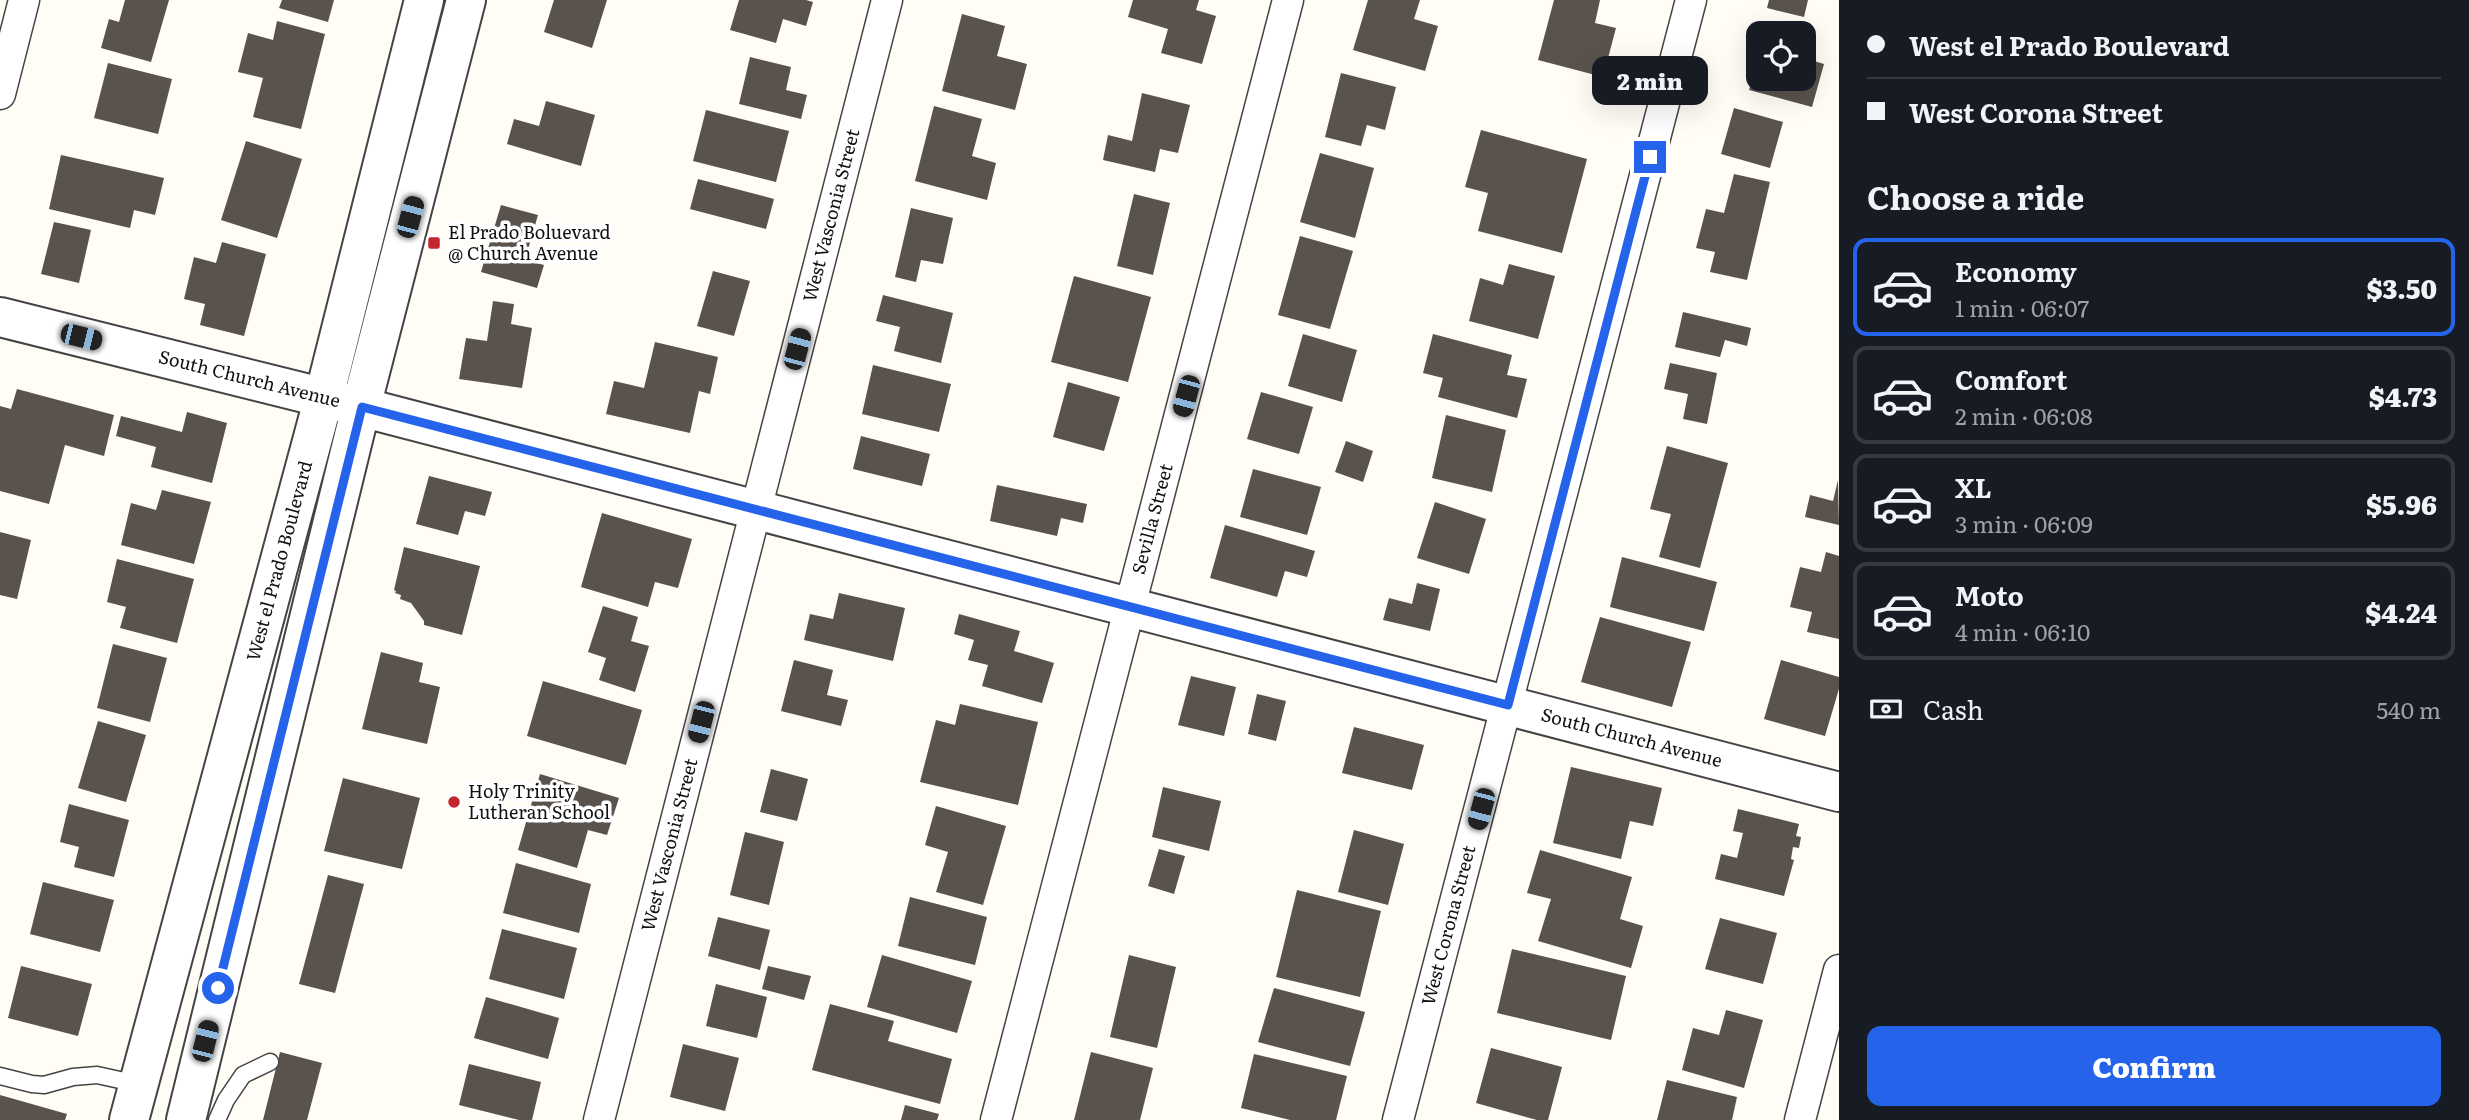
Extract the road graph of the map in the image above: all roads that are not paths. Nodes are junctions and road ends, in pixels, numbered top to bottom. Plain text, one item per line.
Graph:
1 (24, 0) edge
2 (424, 0) edge
3 (466, 0) edge
4 (887, 0) edge
5 (1288, 0) edge
6 (1690, 0) edge
7 (0, 94) edge
8 (0, 317) edge
9 (324, 397) junction
10 (362, 407) junction
11 (756, 510) junction
12 (1131, 607) junction
13 (1508, 705) junction
14 (1839, 792) edge
15 (1839, 970) edge
16 (270, 1062) dead end
17 (0, 1076) edge
18 (134, 1102) edge
19 (186, 1120) edge
20 (217, 1120) edge
21 (599, 1120) edge
22 (996, 1120) edge
23 (1398, 1120) edge
24 (1800, 1120) edge

1 - 7 street
2 - 9 street, West el Prado Boulevard
3 - 10 street
4 - 11 street, West Vasconia Street
5 - 12 street, Sevilla Street
6 - 13 street, West Corona Street
8 - 9 street, South Church Avenue
9 - 10 street, South Church Avenue
9 - 18 street, West el Prado Boulevard
10 - 11 street, South Church Avenue
10 - 19 street
11 - 12 street, South Church Avenue
11 - 21 street, West Vasconia Street
12 - 13 street, South Church Avenue
12 - 22 street, Sevilla Street
13 - 14 street, South Church Avenue
13 - 23 street, West Corona Street
15 - 24 street
16 - 20 lane
17 - 18 lane

